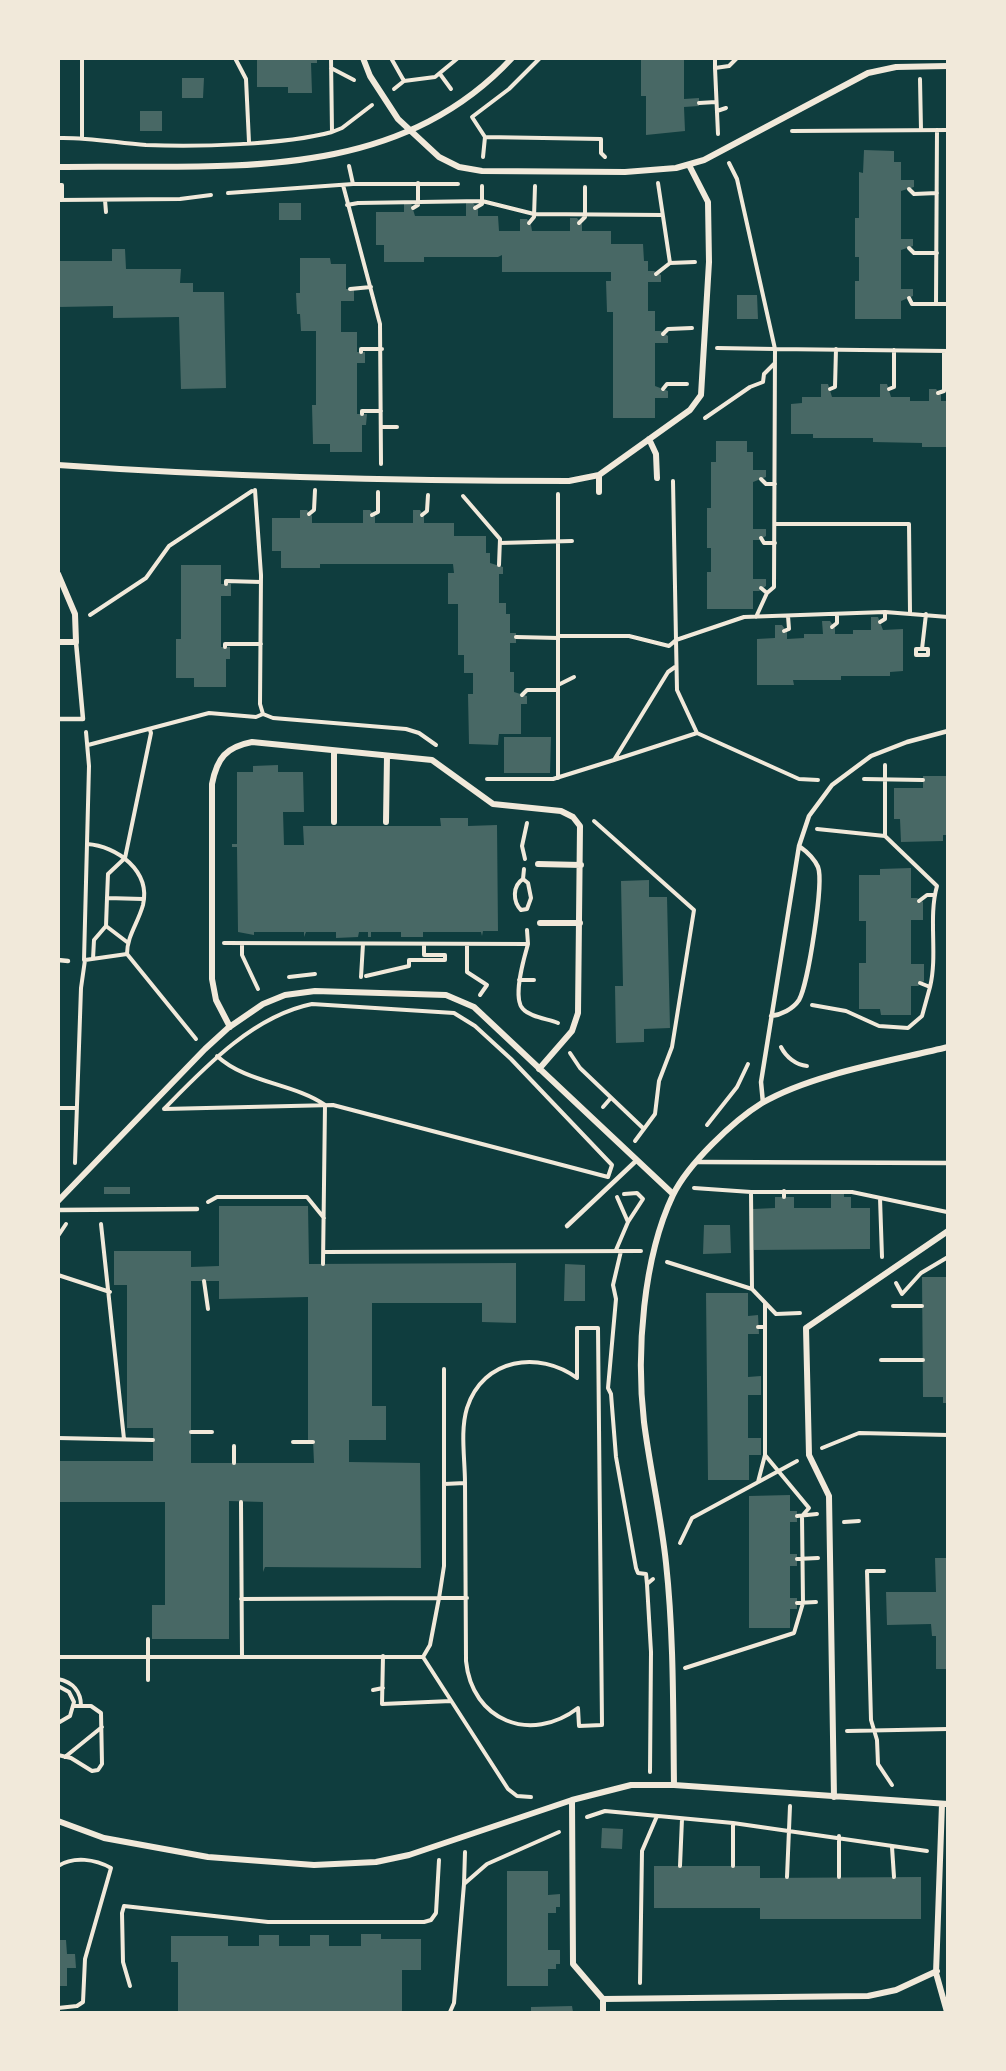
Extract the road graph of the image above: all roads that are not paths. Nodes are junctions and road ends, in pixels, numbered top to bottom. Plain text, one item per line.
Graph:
1 (363, 58) edge
2 (512, 58) edge
3 (948, 66) edge
4 (412, 132) junction
5 (689, 165) junction
6 (58, 167) edge
7 (649, 439) junction
8 (58, 465) edge
9 (599, 475) junction
10 (657, 478) dead end
11 (599, 492) dead end
12 (58, 574) edge
13 (58, 642) edge
14 (76, 642) junction
15 (58, 719) edge
16 (948, 731) edge
17 (334, 751) junction
18 (387, 756) junction
19 (334, 822) dead end
20 (386, 822) dead end
21 (799, 846) junction
22 (538, 864) dead end
23 (581, 865) junction
24 (540, 923) dead end
25 (580, 923) junction
26 (58, 960) edge
27 (68, 961) road end
28 (771, 1016) junction
29 (230, 1027) junction
30 (948, 1047) edge
31 (539, 1069) junction
32 (764, 1103) junction
33 (637, 1160) junction
34 (697, 1162) junction
35 (948, 1163) edge
36 (673, 1194) junction
37 (58, 1200) edge
38 (197, 1209) road end
39 (58, 1210) edge
40 (567, 1226) dead end
41 (948, 1232) edge
42 (674, 1785) junction
43 (834, 1797) junction
44 (572, 1800) junction
45 (945, 1804) edge
46 (58, 1821) edge
47 (937, 1971) junction
48 (603, 2000) junction
49 (603, 2013) edge
50 (947, 2013) edge

1 - 4 street
2 - 4 street
3 - 5 street
4 - 5 street
4 - 6 street
5 - 7 street
7 - 9 street
7 - 10 street
8 - 9 street
9 - 11 street
12 - 14 street
13 - 14 street
14 - 15 lane
16 - 21 lane
17 - 18 street
17 - 19 street
17 - 29 street
18 - 20 street
18 - 23 street
21 - 28 lane
21 - 28 lane
22 - 23 street
23 - 25 street
24 - 25 street
25 - 31 street
26 - 27 lane
28 - 32 lane
29 - 31 street
29 - 37 street
30 - 32 street
31 - 33 street
32 - 34 street
33 - 36 street
33 - 40 lane
34 - 35 lane
34 - 36 street
36 - 42 street
38 - 39 lane
41 - 43 street
42 - 43 street
42 - 44 street
43 - 45 street
44 - 46 street
44 - 48 street
45 - 47 street
47 - 48 street
47 - 50 street
48 - 49 street

